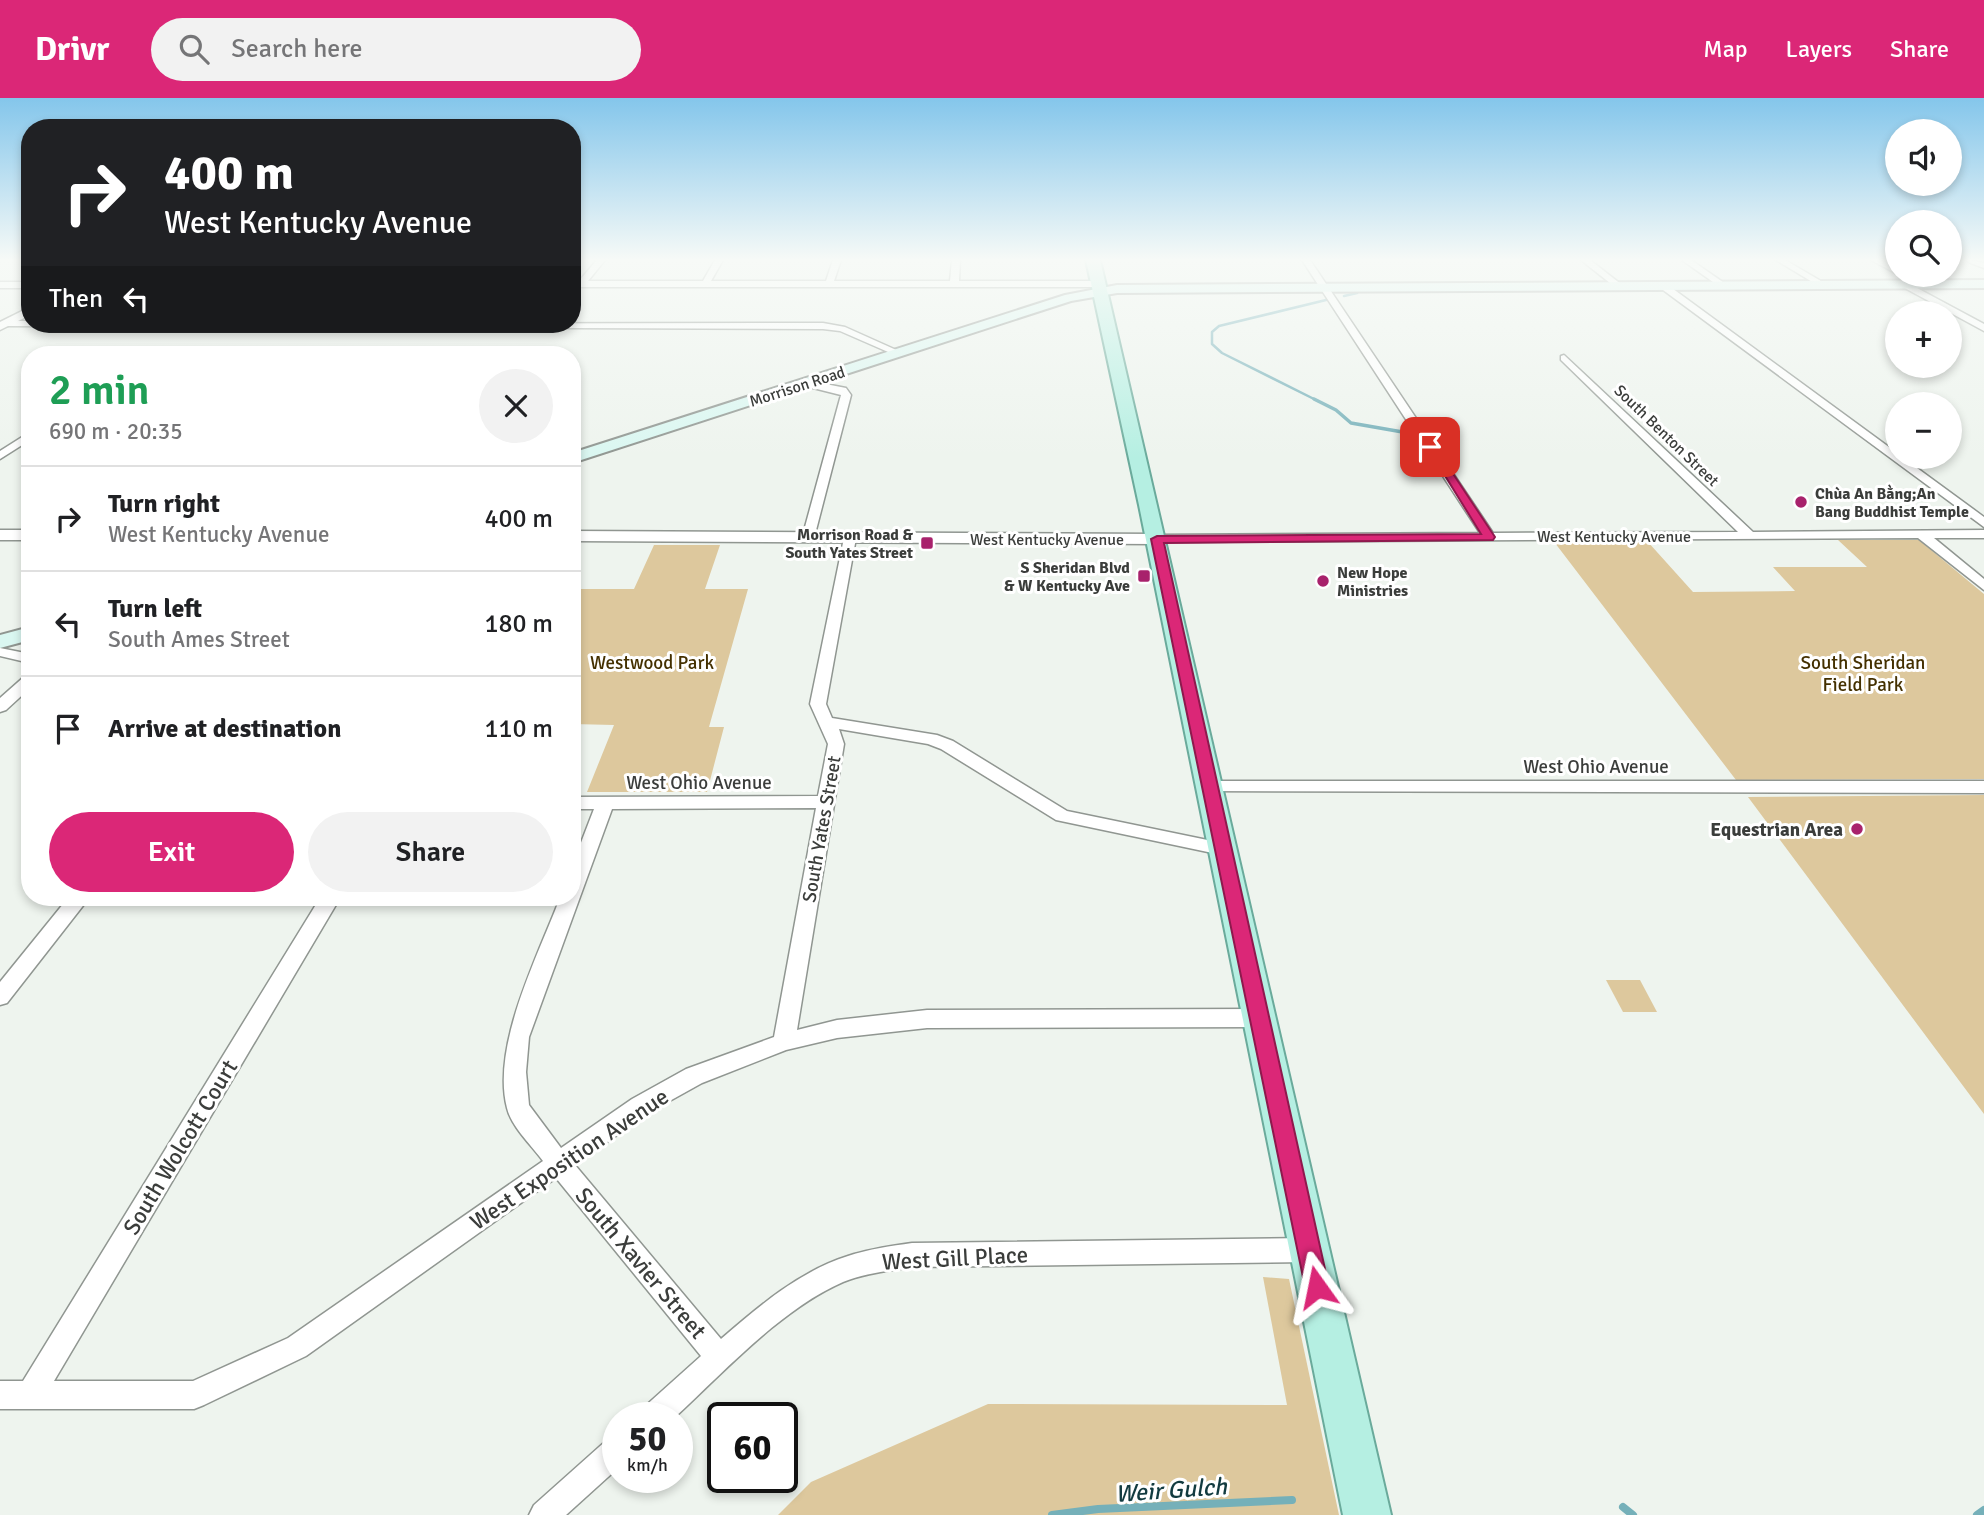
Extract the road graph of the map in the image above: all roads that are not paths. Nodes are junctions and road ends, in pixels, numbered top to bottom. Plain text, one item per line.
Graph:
1 (824, 326) edge
2 (982, 326) edge
3 (1110, 326) edge
4 (1350, 326) edge
5 (1718, 326) edge
6 (898, 353) junction
7 (1564, 358) dead end
8 (805, 383) junction
9 (21, 441) edge
10 (581, 455) edge
11 (0, 456) edge
12 (1984, 523) edge
13 (1921, 534) junction
14 (1984, 534) edge
15 (0, 535) edge
16 (21, 535) edge
17 (1749, 535) junction
18 (581, 537) edge
19 (1489, 537) junction
20 (808, 538) junction
21 (850, 538) junction
22 (1157, 539) junction
23 (1984, 586) edge
24 (21, 635) edge
25 (0, 642) edge
26 (0, 652) edge
27 (21, 657) edge
28 (21, 687) edge
29 (0, 707) edge
30 (830, 723) junction
31 (1209, 787) junction
32 (1984, 787) edge
33 (827, 802) junction
34 (581, 803) edge
35 (605, 803) junction
36 (1222, 849) junction
37 (581, 867) edge
38 (73, 906) edge
39 (325, 906) edge
40 (567, 906) edge
41 (0, 997) edge
42 (1259, 1018) junction
43 (784, 1042) junction
44 (559, 1164) junction
45 (1309, 1250) junction
46 (720, 1358) junction
47 (0, 1395) edge
48 (30, 1395) junction
49 (671, 1402) edge
50 (602, 1463) edge
51 (544, 1515) edge
52 (1367, 1515) edge

1 - 6 street
2 - 6 main road, Morrison Road
3 - 22 main road
4 - 19 street
5 - 12 street
6 - 8 main road, Morrison Road
7 - 17 street, South Benton Street
8 - 10 main road, Morrison Road
8 - 20 street
9 - 11 street
13 - 14 street, West Kentucky Avenue
13 - 17 street, West Kentucky Avenue
13 - 23 street
15 - 16 street
17 - 19 street, West Kentucky Avenue
18 - 20 street, West Kentucky Avenue
19 - 22 street, West Kentucky Avenue
20 - 21 street, West Kentucky Avenue
21 - 22 street, West Kentucky Avenue
21 - 30 street, South Yates Street
22 - 31 main road
24 - 25 main road
26 - 27 street
28 - 29 street
30 - 33 street, South Yates Street
30 - 36 street
31 - 32 street, West Ohio Avenue
31 - 36 main road
33 - 35 street, West Ohio Avenue
33 - 43 street, South Yates Street
34 - 35 street, West Ohio Avenue
35 - 37 street
36 - 42 main road
38 - 41 street
39 - 48 street, South Wolcott Court
40 - 44 street, South Xavier Street
42 - 43 street, West Exposition Avenue
42 - 45 main road
43 - 44 street, West Exposition Avenue
44 - 46 street, South Xavier Street
44 - 48 street, West Exposition Avenue
45 - 46 street, West Gill Place
45 - 52 main road
46 - 49 street, West Gill Place
47 - 48 street, West Exposition Avenue
50 - 51 street

